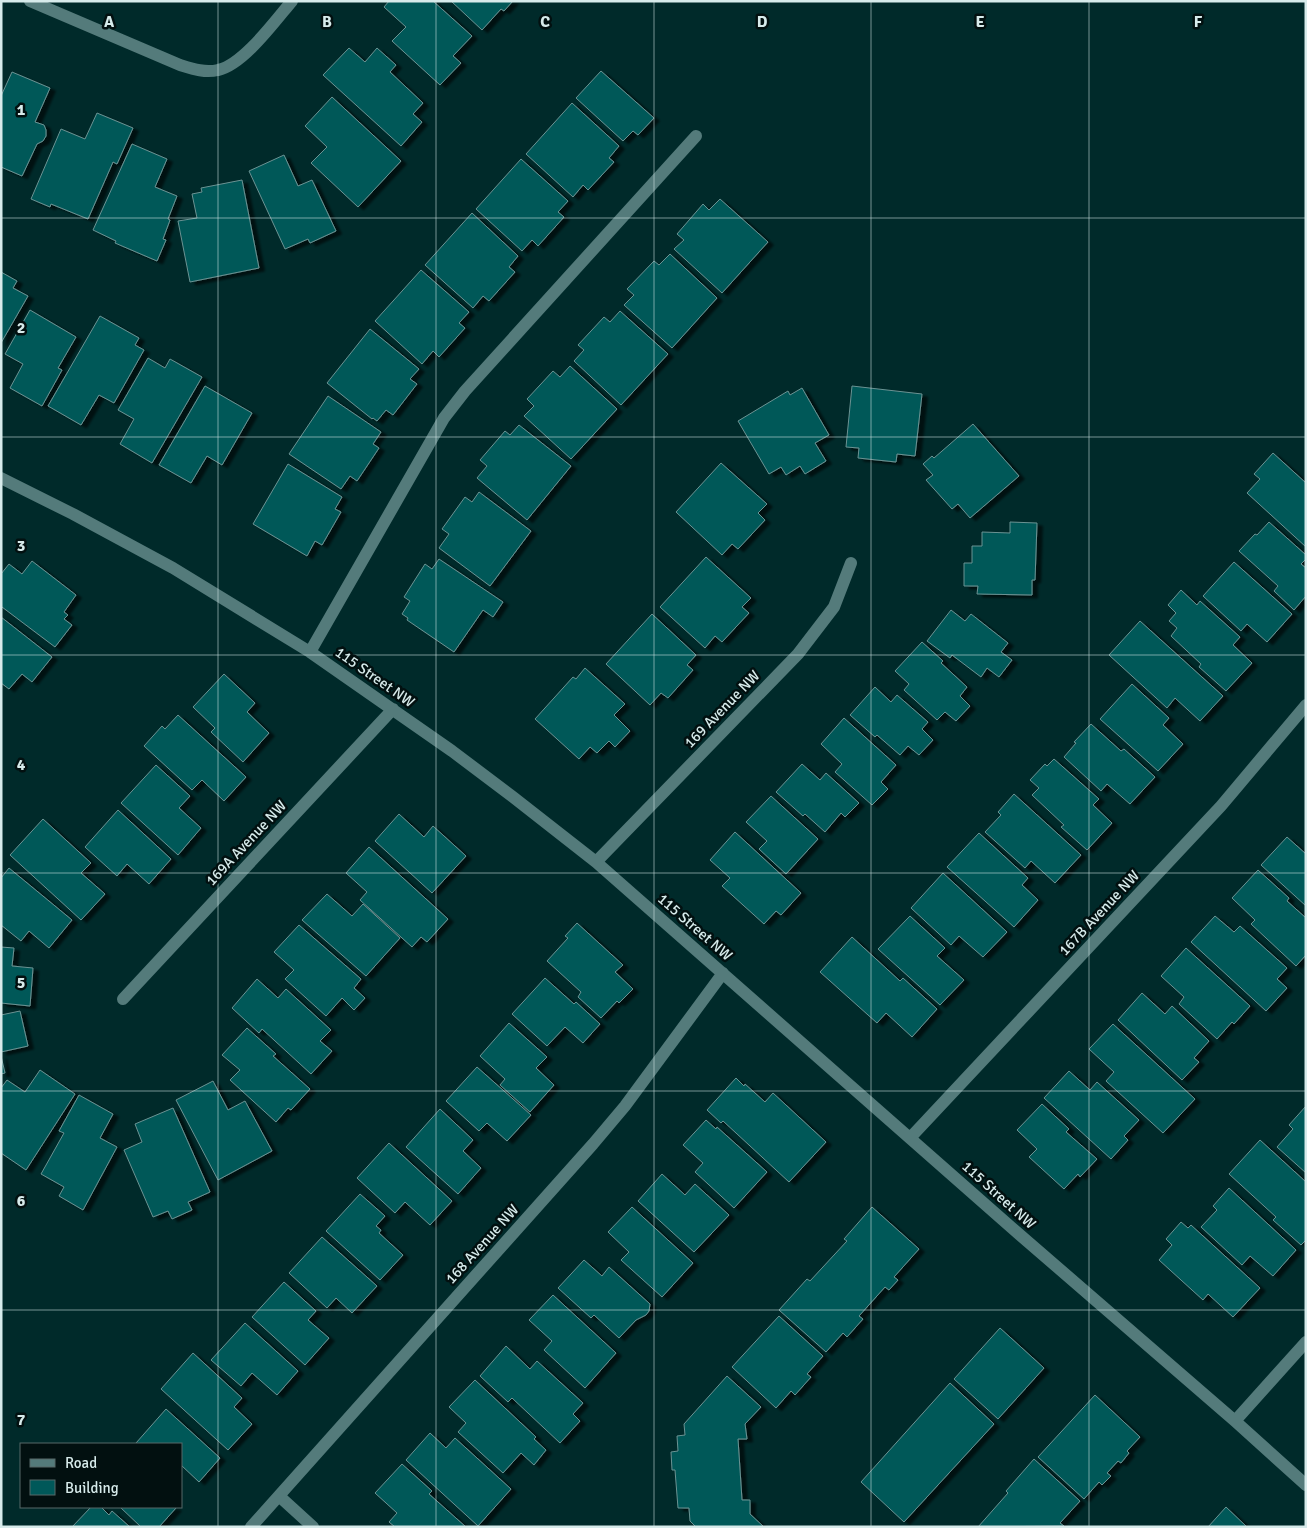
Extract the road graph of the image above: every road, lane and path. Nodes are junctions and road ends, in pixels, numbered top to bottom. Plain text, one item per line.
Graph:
1 (30, 1) edge
2 (292, 1) edge
3 (696, 136) dead end
4 (1, 478) edge
5 (851, 564) dead end
6 (310, 652) junction
7 (1306, 705) edge
8 (393, 709) junction
9 (596, 862) junction
10 (723, 973) junction
11 (123, 999) dead end
12 (910, 1138) junction
13 (1306, 1342) edge
14 (1235, 1420) junction
15 (1306, 1485) edge
16 (279, 1496) junction
17 (251, 1527) edge
18 (313, 1527) edge

1 - 2 street
3 - 6 street
4 - 6 street, 115 Street NW
5 - 9 street, 169 Avenue NW
6 - 8 street, 115 Street NW
7 - 12 street, 167B Avenue NW
8 - 9 street, 115 Street NW
8 - 11 street, 169A Avenue NW
9 - 10 street, 115 Street NW
10 - 12 street, 115 Street NW
10 - 16 street, 168 Avenue NW
12 - 14 street, 115 Street NW
13 - 14 street
14 - 15 street, 115 Street NW
16 - 17 street, 168 Avenue NW
16 - 18 street

